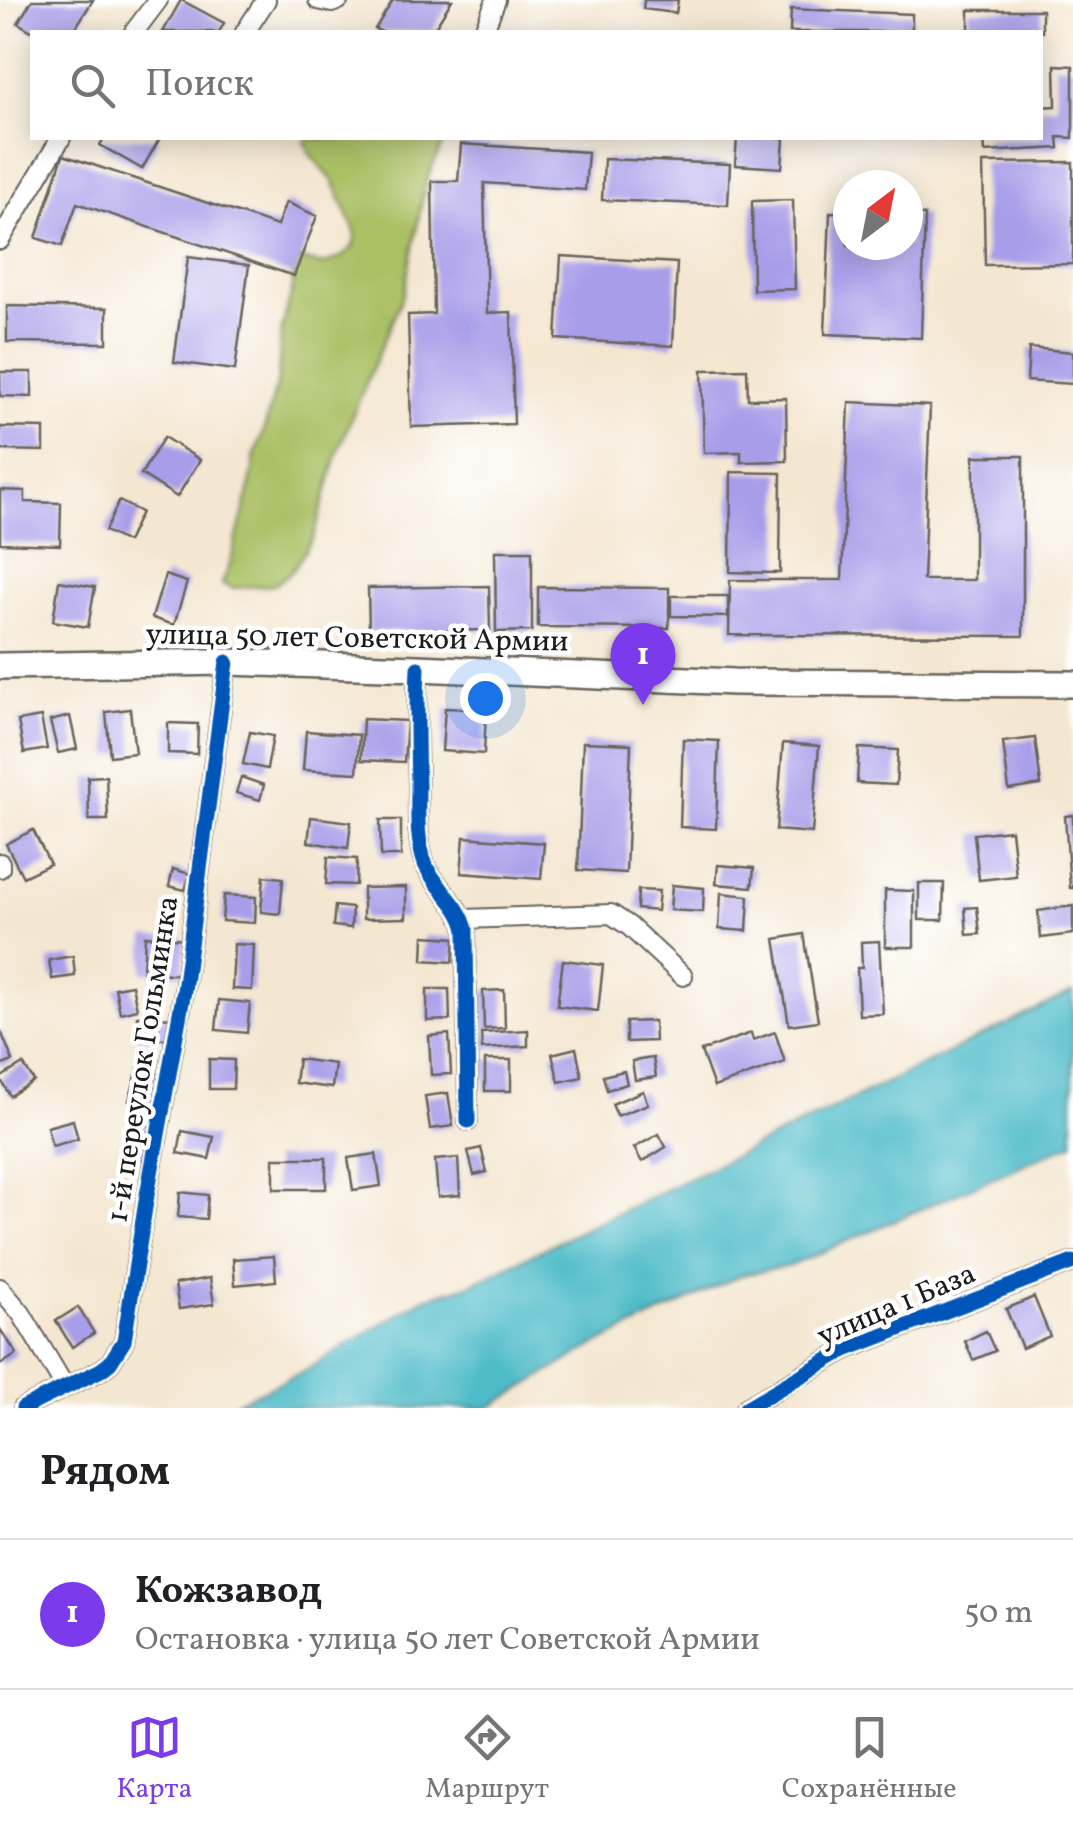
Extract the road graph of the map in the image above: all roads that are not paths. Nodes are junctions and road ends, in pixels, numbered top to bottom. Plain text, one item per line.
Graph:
1 (158, 0) edge
2 (266, 0) edge
3 (318, 0) edge
4 (339, 0) edge
5 (496, 0) edge
6 (486, 24) dead end
7 (136, 30) edge
8 (247, 30) edge
9 (60, 140) edge
10 (0, 240) edge
11 (227, 662) junction
12 (0, 666) edge
13 (418, 668) junction
14 (1073, 684) edge
15 (464, 919) junction
16 (683, 976) dead end
17 (468, 1122) dead end
18 (1073, 1262) edge
19 (0, 1288) edge
20 (65, 1387) junction
21 (23, 1408) edge
22 (746, 1408) edge

1 - 7 street
2 - 8 street
3 - 4 street
5 - 6 street
9 - 10 street
11 - 12 main road, улица 50 лет Советской Армии
11 - 13 main road, улица 50 лет Советской Армии
11 - 20 street, 1-й переулок Гольминка
13 - 14 main road, улица 50 лет Советской Армии
13 - 15 street
15 - 16 street
15 - 17 street
18 - 22 street, улица 1 База
19 - 20 street
20 - 21 street, 1-й переулок Гольминка

